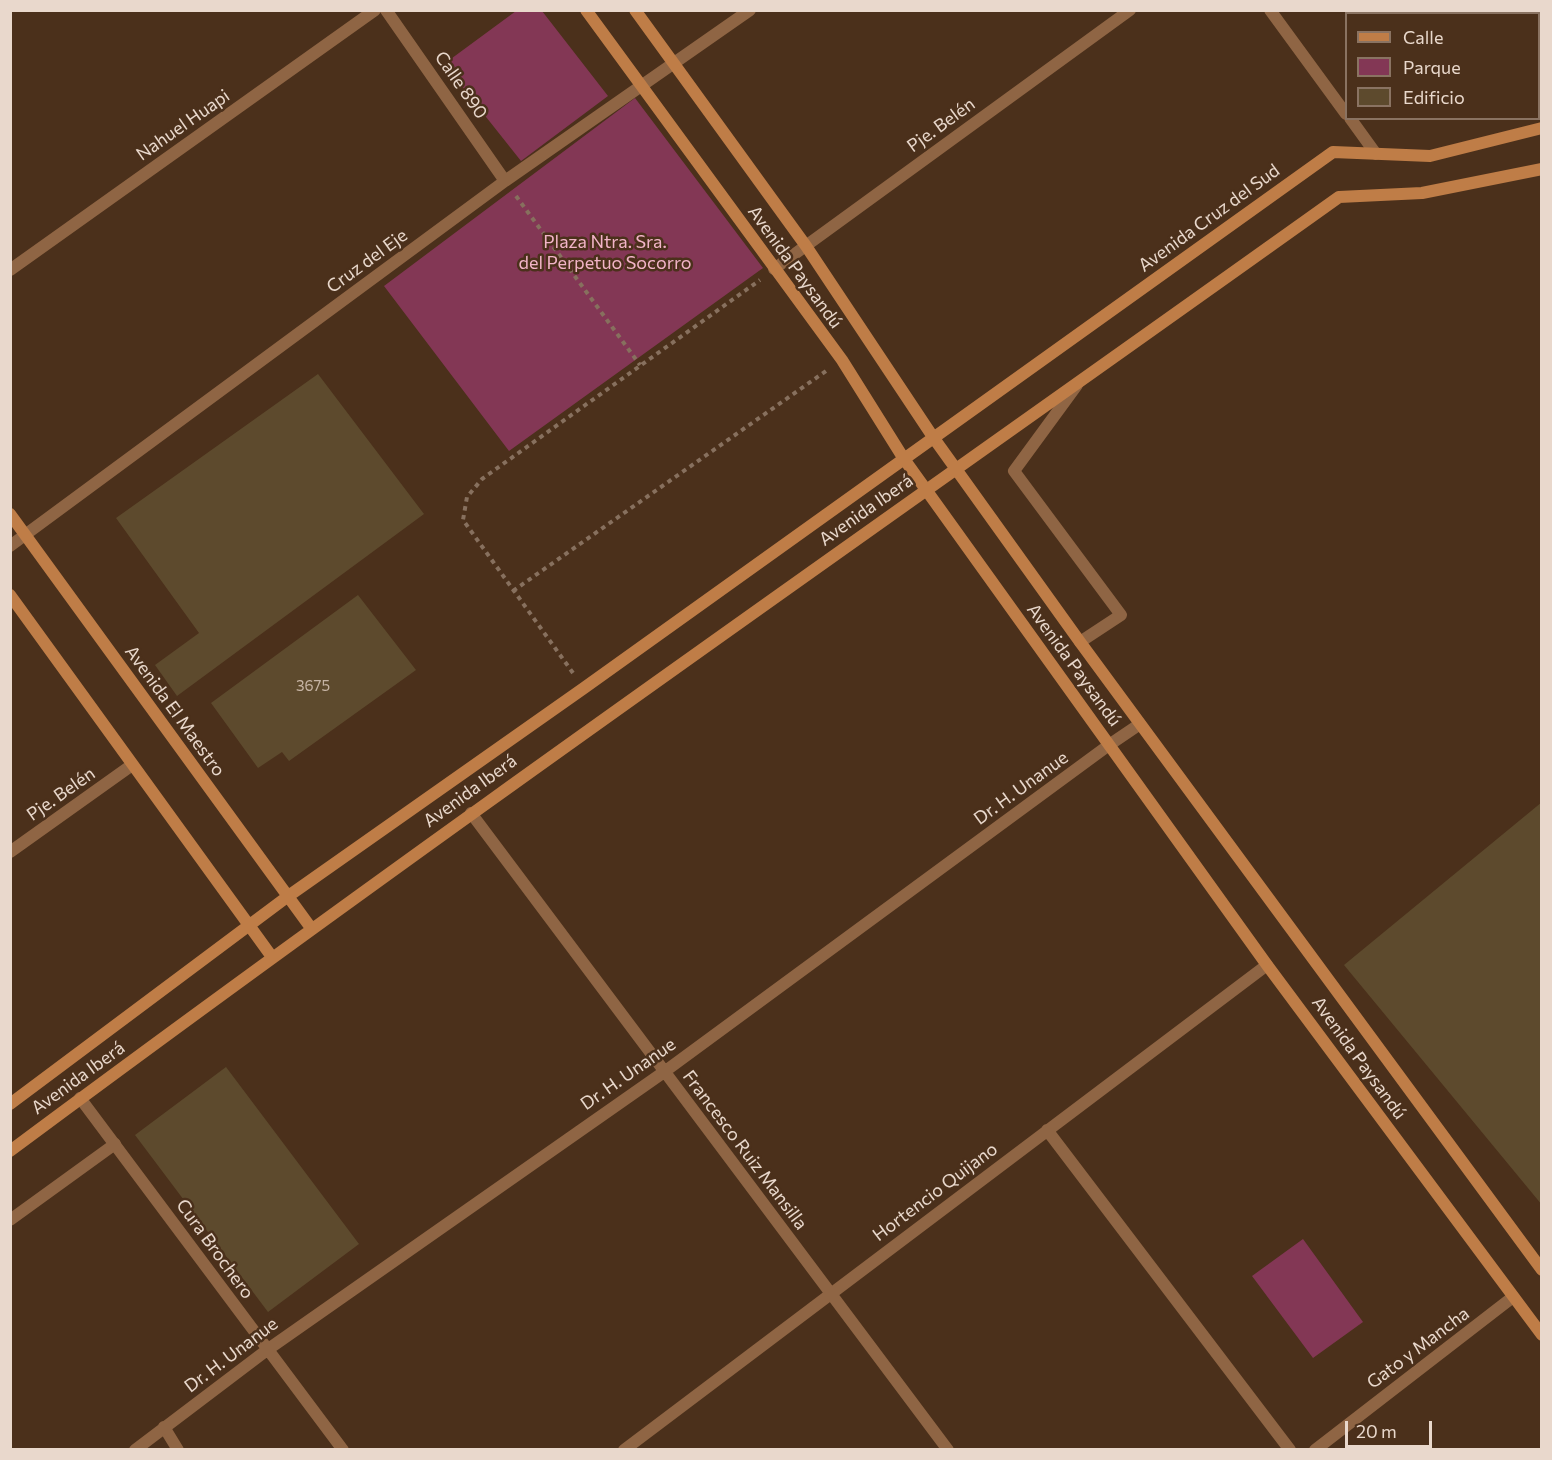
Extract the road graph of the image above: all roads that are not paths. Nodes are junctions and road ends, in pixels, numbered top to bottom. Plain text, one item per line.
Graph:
1 (375, 10) edge
2 (386, 10) edge
3 (586, 10) edge
4 (635, 10) edge
5 (750, 10) edge
6 (1130, 10) edge
7 (1270, 10) edge
8 (673, 64) junction
9 (641, 86) junction
10 (1345, 111) edge
11 (1351, 120) edge
12 (1542, 128) edge
13 (1376, 154) junction
14 (1542, 169) edge
15 (505, 181) junction
16 (806, 246) junction
17 (774, 269) junction
18 (10, 270) edge
19 (1078, 383) junction
20 (933, 437) junction
21 (904, 459) junction
22 (956, 468) junction
23 (926, 489) junction
24 (10, 514) edge
25 (26, 535) junction
26 (10, 546) edge
27 (10, 595) edge
28 (1080, 642) junction
29 (1140, 724) junction
30 (1109, 745) junction
31 (132, 765) junction
32 (471, 813) junction
33 (10, 852) edge
34 (287, 897) junction
35 (249, 926) junction
36 (311, 928) junction
37 (272, 957) junction
38 (1267, 964) junction
39 (664, 1072) junction
40 (81, 1098) junction
41 (10, 1104) edge
42 (1047, 1130) junction
43 (115, 1144) junction
44 (10, 1150) edge
45 (10, 1220) edge
46 (1542, 1270) edge
47 (830, 1294) junction
48 (1514, 1297) junction
49 (1542, 1335) edge
50 (267, 1350) junction
51 (164, 1427) junction
52 (135, 1449) edge
53 (178, 1449) edge
54 (343, 1449) edge
55 (624, 1449) edge
56 (948, 1449) edge
57 (1290, 1449) edge
58 (1315, 1449) edge

1 - 18 street, Nahuel Huapi
2 - 15 street, Calle 890
3 - 9 main road, Avenida Paysandú
4 - 8 main road, Avenida Paysandú
5 - 8 street, Cruz del Eje
6 - 16 street, Pje. Belén
7 - 10 street
8 - 9 street, Cruz del Eje
8 - 16 main road, Avenida Paysandú
9 - 15 street, Cruz del Eje
9 - 17 main road, Avenida Paysandú
11 - 13 street
12 - 13 main road, Avenida Cruz del Sud
13 - 20 main road, Avenida Cruz del Sud
14 - 19 main road
15 - 25 street, Cruz del Eje
16 - 17 street, Pje. Belén
16 - 20 main road, Avenida Paysandú
17 - 21 main road, Avenida Paysandú
19 - 22 main road
19 - 28 street
20 - 21 main road, Avenida Iberá
20 - 22 main road, Avenida Paysandú
21 - 23 main road, Avenida Paysandú
21 - 34 main road, Avenida Iberá
22 - 23 main road, Avenida Iberá
22 - 28 main road, Avenida Paysandú
23 - 30 main road, Avenida Paysandú
23 - 32 main road, Avenida Iberá
24 - 25 main road, Avenida El Maestro
25 - 26 street, Cruz del Eje
25 - 34 main road, Avenida El Maestro
27 - 31 main road
28 - 29 main road, Avenida Paysandú
29 - 30 street, Dr. H. Unanue
29 - 46 main road, Avenida Paysandú
30 - 38 main road, Avenida Paysandú
30 - 39 street, Dr. H. Unanue
31 - 33 street, Pje. Belén
31 - 35 main road
32 - 36 main road, Avenida Iberá
32 - 39 street, Francesco Ruiz Mansilla
34 - 35 main road, Avenida Iberá
34 - 36 main road, Avenida El Maestro
35 - 37 main road
35 - 41 main road, Avenida Iberá
36 - 37 main road, Avenida Iberá
37 - 40 main road, Avenida Iberá
38 - 42 street, Hortencio Quijano
38 - 48 main road, Avenida Paysandú
39 - 47 street, Francesco Ruiz Mansilla
39 - 50 street, Dr. H. Unanue
40 - 43 street, Cura Brochero
40 - 44 main road, Avenida Iberá
42 - 47 street, Hortencio Quijano
42 - 57 street
43 - 45 street
43 - 50 street, Cura Brochero
47 - 55 street, Hortencio Quijano
47 - 56 street, Francesco Ruiz Mansilla
48 - 49 main road, Avenida Paysandú
48 - 58 street, Gato y Mancha
50 - 51 street, Dr. H. Unanue
50 - 54 street, Cura Brochero
51 - 52 street, Dr. H. Unanue
51 - 53 street

